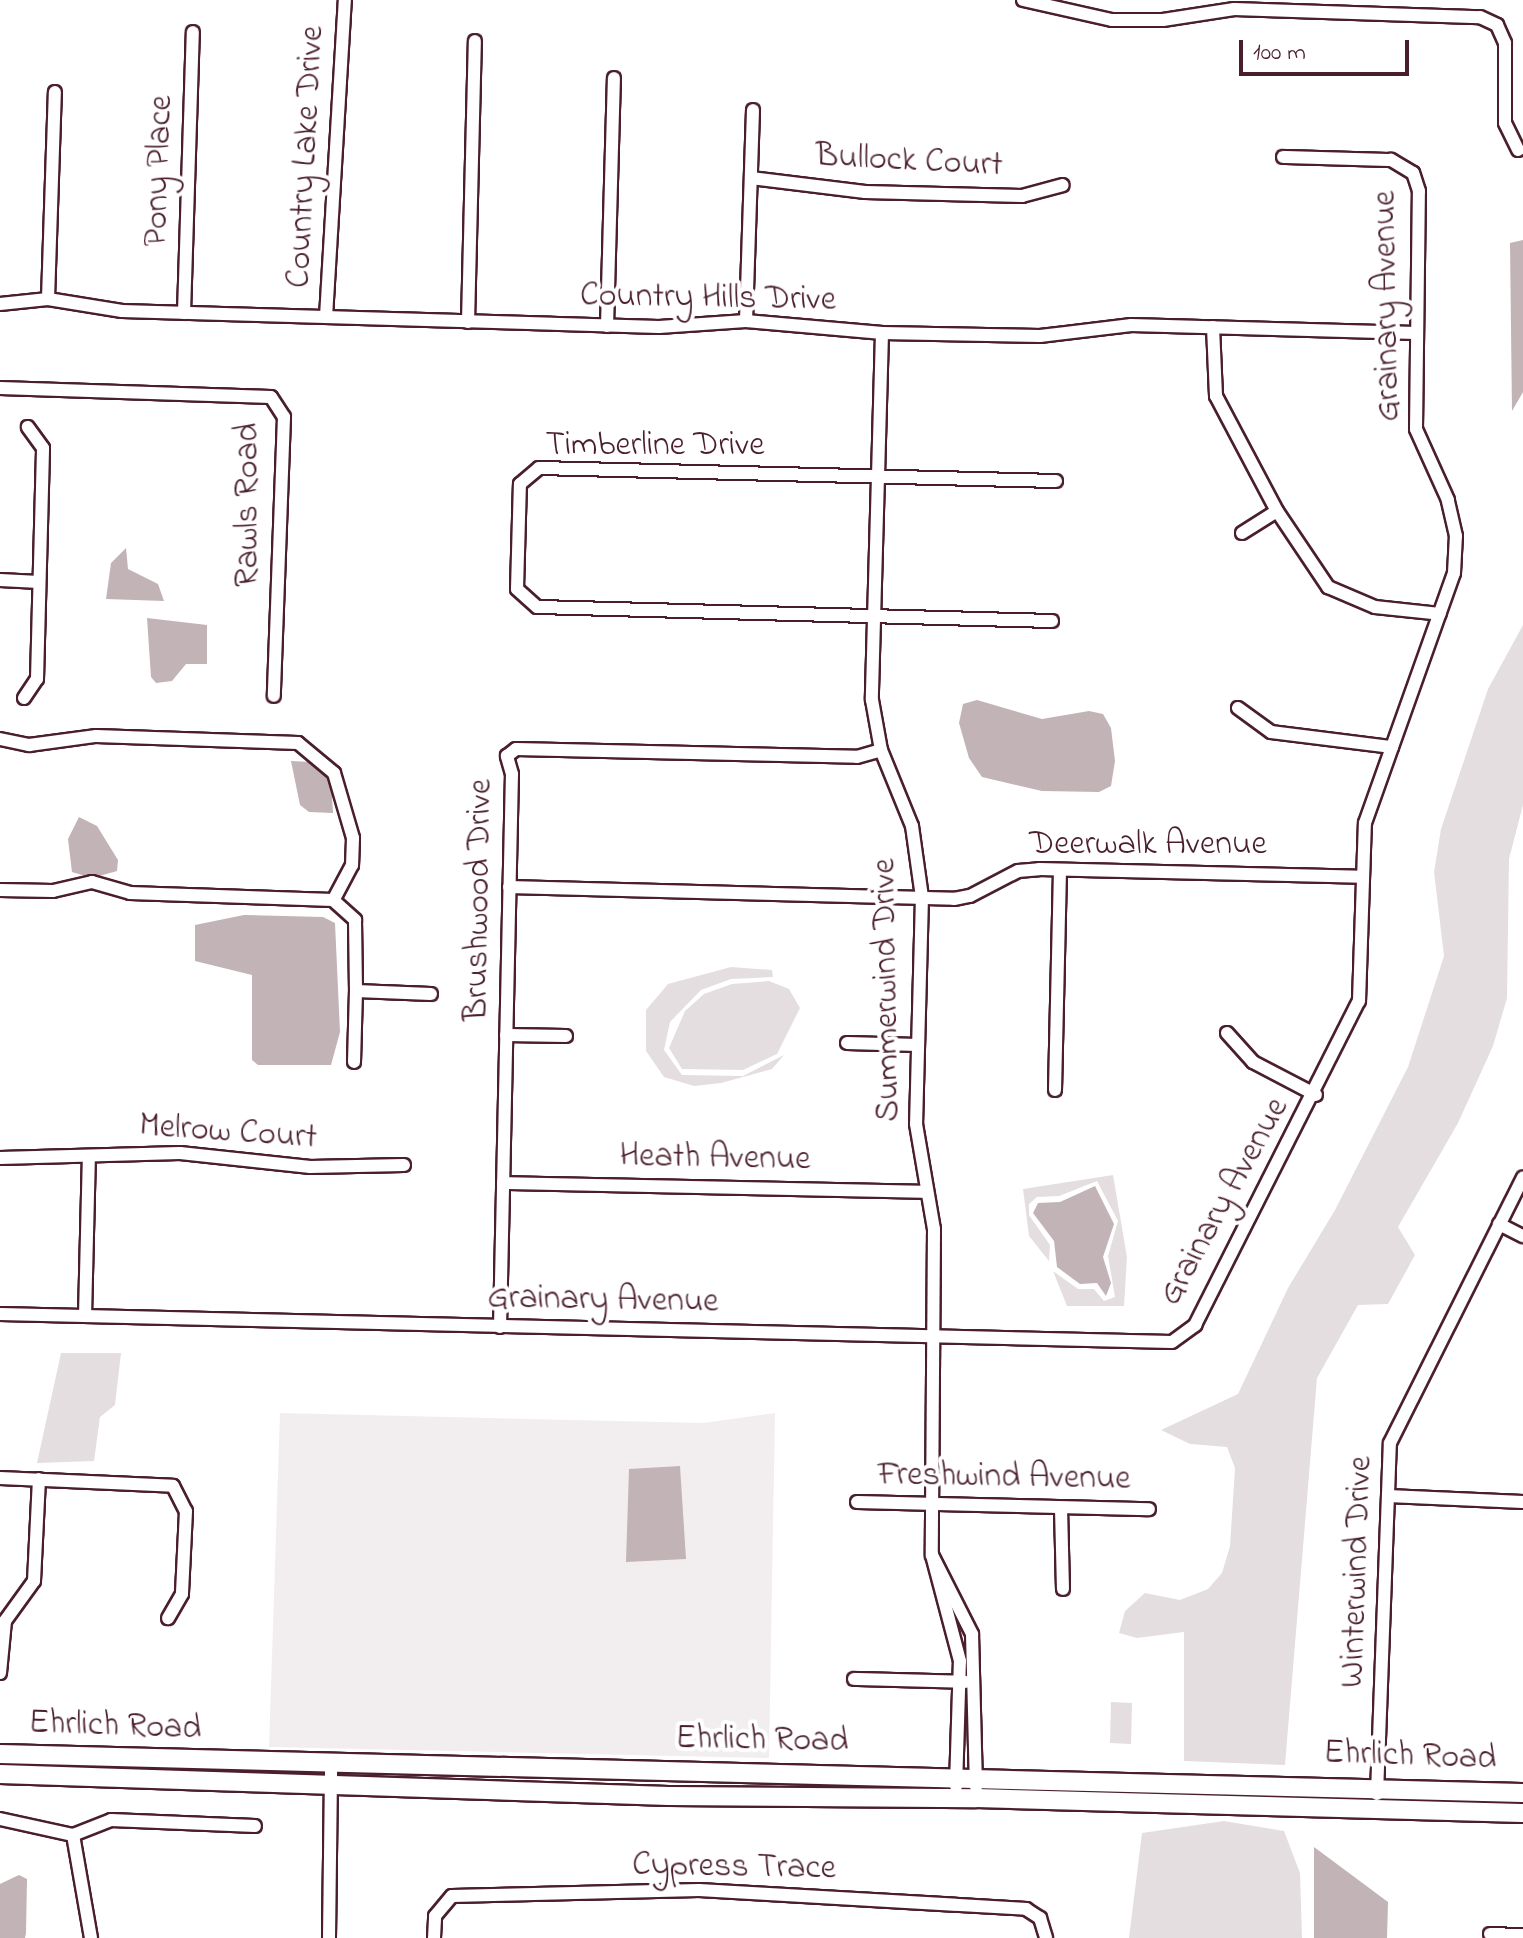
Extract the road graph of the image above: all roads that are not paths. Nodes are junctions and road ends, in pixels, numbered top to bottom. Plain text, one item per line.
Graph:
1 (345, 0) edge
2 (1023, 0) edge
3 (1080, 0) edge
4 (1387, 0) edge
5 (1079, 15) junction
6 (1387, 15) junction
7 (193, 32) dead end
8 (475, 41) dead end
9 (614, 78) dead end
10 (55, 92) dead end
11 (753, 110) dead end
12 (1518, 150) dead end
13 (1283, 157) dead end
14 (751, 178) junction
15 (1063, 185) dead end
16 (48, 299) junction
17 (0, 304) edge
18 (184, 313) junction
19 (326, 317) junction
20 (746, 321) junction
21 (468, 322) junction
22 (607, 326) junction
23 (1213, 327) junction
24 (882, 333) junction
25 (1416, 333) junction
26 (0, 388) edge
27 (28, 427) dead end
28 (878, 477) junction
29 (1056, 481) dead end
30 (1277, 511) junction
31 (1242, 533) dead end
32 (0, 580) edge
33 (39, 582) junction
34 (1440, 614) junction
35 (874, 616) junction
36 (1052, 621) dead end
37 (274, 696) dead end
38 (24, 698) dead end
39 (1238, 708) dead end
40 (0, 739) edge
41 (1392, 747) junction
42 (881, 750) junction
43 (1060, 870) junction
44 (1361, 877) junction
45 (509, 887) junction
46 (0, 890) edge
47 (922, 897) junction
48 (333, 900) junction
49 (356, 991) junction
50 (431, 994) dead end
51 (1227, 1033) dead end
52 (506, 1035) junction
53 (566, 1036) dead end
54 (847, 1043) dead end
55 (918, 1045) junction
56 (354, 1062) dead end
57 (1055, 1090) dead end
58 (1316, 1095) junction
59 (89, 1157) junction
60 (0, 1158) edge
61 (404, 1165) dead end
62 (1523, 1177) edge
63 (503, 1183) junction
64 (927, 1192) junction
65 (1499, 1224) junction
66 (1523, 1236) edge
67 (0, 1314) edge
68 (85, 1316) junction
69 (500, 1327) junction
70 (932, 1336) junction
71 (0, 1478) edge
72 (39, 1479) junction
73 (1388, 1496) junction
74 (857, 1502) dead end
75 (1523, 1502) edge
76 (929, 1504) junction
77 (1061, 1508) junction
78 (1149, 1509) dead end
79 (932, 1555) junction
80 (1063, 1589) dead end
81 (168, 1618) dead end
82 (0, 1673) edge
83 (854, 1679) dead end
84 (959, 1682) junction
85 (977, 1682) junction
86 (0, 1754) edge
87 (331, 1765) junction
88 (0, 1774) edge
89 (957, 1775) junction
90 (976, 1776) junction
91 (331, 1785) junction
92 (1377, 1788) junction
93 (1523, 1793) edge
94 (956, 1798) junction
95 (976, 1798) junction
96 (1378, 1807) junction
97 (1523, 1813) edge
98 (0, 1819) edge
99 (255, 1826) dead end
100 (73, 1835) junction
101 (1490, 1934) dead end
102 (1523, 1935) edge
103 (91, 1938) edge
104 (329, 1938) edge
105 (434, 1938) edge
106 (1046, 1938) edge

1 - 19 street, Country Lake Drive
2 - 5 street
3 - 5 street
4 - 6 street
5 - 6 street
6 - 12 street
7 - 18 street, Pony Place
8 - 21 street
9 - 22 street
10 - 16 street
11 - 14 street
13 - 25 street, Grainary Avenue
14 - 15 street, Bullock Court
14 - 20 street
16 - 17 street, Country Hills Drive
16 - 18 street, Country Hills Drive
18 - 19 street, Country Hills Drive
19 - 21 street, Country Hills Drive
20 - 22 street, Country Hills Drive
20 - 24 street, Country Hills Drive
21 - 22 street, Country Hills Drive
23 - 24 street, Country Hills Drive
23 - 25 street, Country Hills Drive
23 - 30 street
24 - 28 street, Summerwind Drive
25 - 34 street, Grainary Avenue
26 - 37 street, Rawls Road
27 - 33 street
28 - 29 street, Timberline Drive
28 - 35 street, Summerwind Drive
28 - 35 street, Timberline Drive
30 - 31 street
30 - 34 street
32 - 33 street
33 - 38 street
34 - 41 street, Grainary Avenue
35 - 36 street, Timberline Drive
35 - 42 street, Summerwind Drive
39 - 41 street
40 - 48 street
41 - 44 street, Grainary Avenue
42 - 45 street, Brushwood Drive
42 - 47 street, Summerwind Drive
43 - 44 street, Deerwalk Avenue
43 - 47 street, Deerwalk Avenue
43 - 57 street
44 - 58 street, Grainary Avenue
45 - 47 street, Deerwalk Avenue
45 - 52 street, Brushwood Drive
46 - 48 street
47 - 55 street, Summerwind Drive
48 - 49 street
49 - 50 street
49 - 56 street
51 - 58 street
52 - 53 street
52 - 63 street, Brushwood Drive
54 - 55 street
55 - 64 street, Summerwind Drive
58 - 70 street, Grainary Avenue
59 - 60 street, Melrow Court
59 - 61 street, Melrow Court
59 - 68 street
62 - 65 street, Winterwind Drive
63 - 64 street, Heath Avenue
63 - 69 street, Brushwood Drive
64 - 70 street, Summerwind Drive
65 - 66 street
65 - 73 street, Winterwind Drive
67 - 68 street, Grainary Avenue
68 - 69 street, Grainary Avenue
69 - 70 street, Grainary Avenue
70 - 76 street, Summerwind Drive
71 - 72 street
72 - 81 street
72 - 82 street
73 - 75 street
73 - 92 street, Winterwind Drive
74 - 76 street, Freshwind Avenue
76 - 77 street, Freshwind Avenue
76 - 79 street, Summerwind Drive
77 - 78 street, Freshwind Avenue
77 - 80 street
79 - 84 street, Summerwind Drive
79 - 85 street, Summerwind Drive
83 - 84 street
84 - 85 street
84 - 89 street, Summerwind Drive
85 - 90 street, Summerwind Drive
86 - 87 main road, Ehrlich Road
87 - 89 main road, Ehrlich Road
87 - 91 street
88 - 91 main road, Ehrlich Road
89 - 90 main road, Ehrlich Road
89 - 94 street, Summerwind Drive
90 - 92 main road, Ehrlich Road
90 - 95 street, Summerwind Drive
91 - 94 main road, Ehrlich Road
91 - 104 street
92 - 93 main road, Ehrlich Road
92 - 96 street, Winterwind Drive
94 - 95 main road, Ehrlich Road
95 - 96 main road, Ehrlich Road
96 - 97 main road, Ehrlich Road
98 - 100 street
99 - 100 street
100 - 103 street
101 - 102 street
105 - 106 street, Cypress Trace

